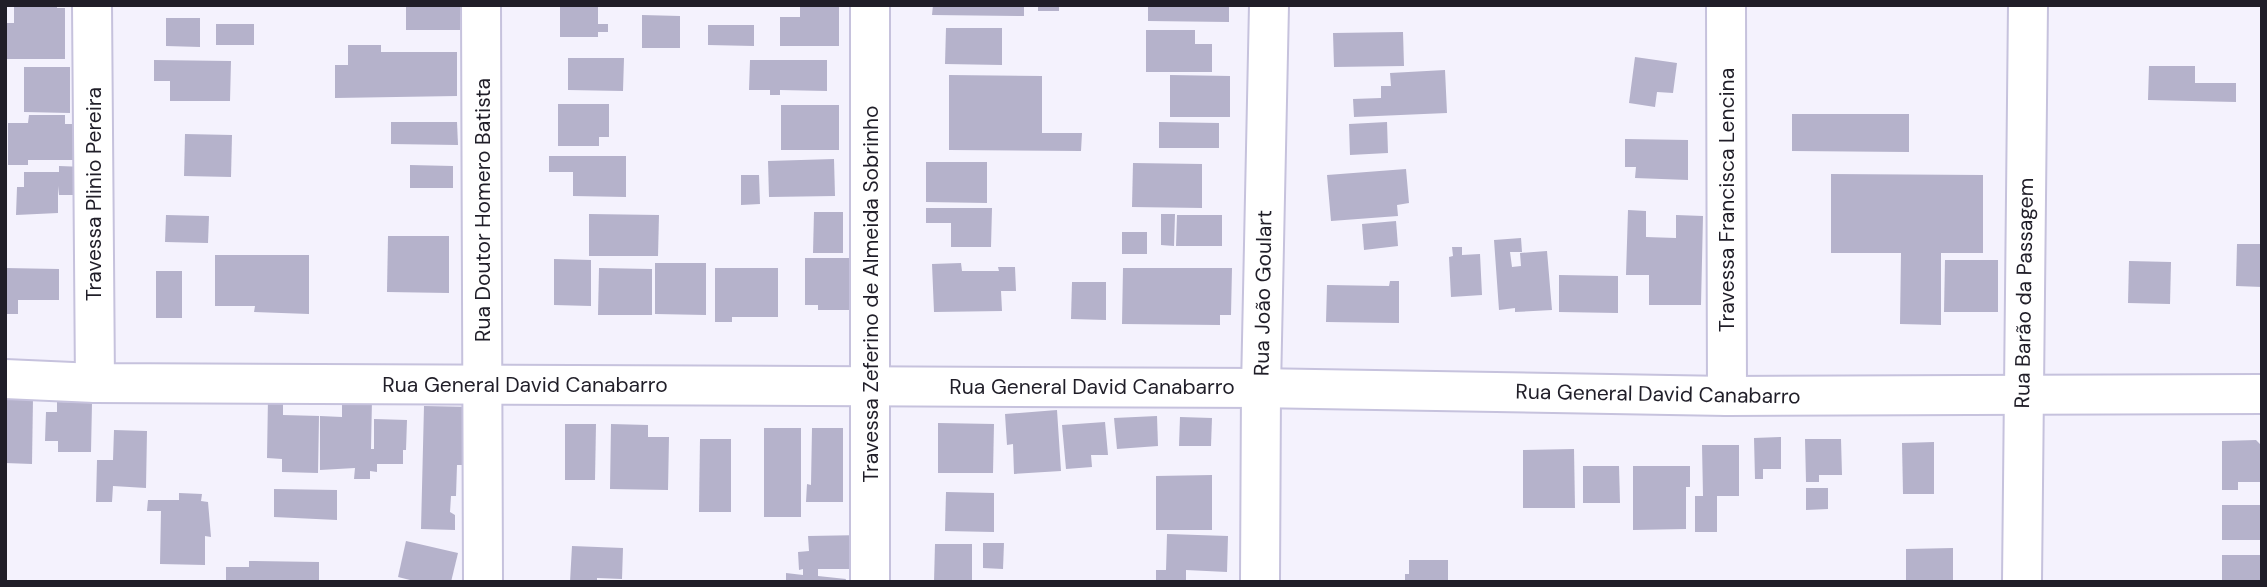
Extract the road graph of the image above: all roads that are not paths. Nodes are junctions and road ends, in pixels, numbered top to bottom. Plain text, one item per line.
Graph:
1 (92, 5) edge
2 (481, 5) edge
3 (870, 5) edge
4 (1269, 5) edge
5 (1726, 5) edge
6 (2028, 5) edge
7 (5, 379) edge
8 (95, 383) junction
9 (484, 384) junction
10 (872, 387) junction
11 (1261, 388) junction
12 (2262, 394) edge
13 (1727, 396) junction
14 (2023, 396) junction
15 (483, 582) edge
16 (870, 582) edge
17 (1260, 582) edge
18 (2022, 582) edge

1 - 8 street, Travessa Plinio Pereira
2 - 9 street, Rua Doutor Homero Batista
3 - 10 street, Travessa Zeferino de Almeida Sobrinho
4 - 11 street, Rua João Goulart
5 - 13 street, Travessa Francisca Lencina
6 - 14 street, Rua Barão da Passagem
7 - 8 street, Rua General David Canabarro
8 - 9 street, Rua General David Canabarro
9 - 10 street, Rua General David Canabarro
9 - 15 street, Rua Doutor Homero Batista
10 - 11 street, Rua General David Canabarro
10 - 16 street, Travessa Zeferino de Almeida Sobrinho
11 - 13 street, Rua General David Canabarro
11 - 17 street, Rua João Goulart
12 - 14 street, Rua General David Canabarro
13 - 14 street, Rua General David Canabarro
14 - 18 street, Rua Barão da Passagem

